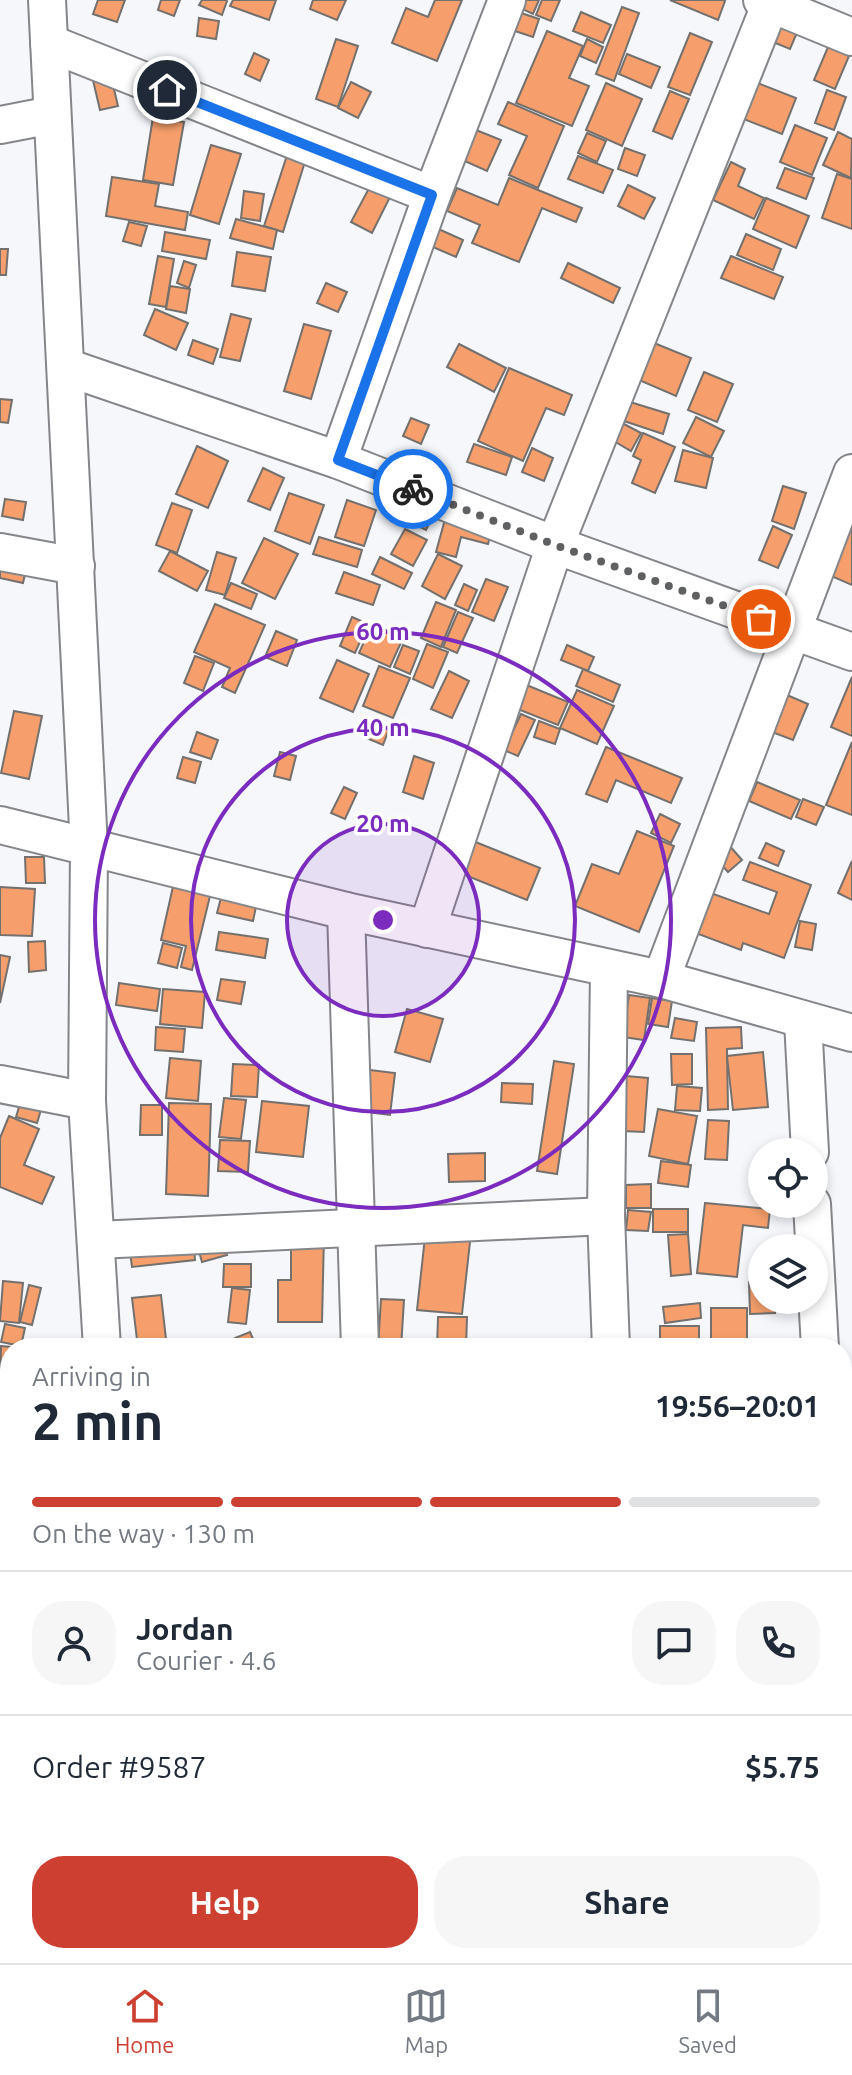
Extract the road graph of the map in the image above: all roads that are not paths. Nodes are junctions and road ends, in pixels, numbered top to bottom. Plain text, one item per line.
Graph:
1 (47, 0) edge
2 (507, 0) edge
3 (768, 1) edge
4 (852, 37) edge
5 (49, 43) junction
6 (52, 115) junction
7 (0, 125) edge
8 (432, 195) junction
9 (66, 367) junction
10 (338, 460) junction
11 (852, 473) edge
12 (555, 545) junction
13 (0, 552) edge
14 (76, 566) junction
15 (791, 629) junction
16 (852, 652) edge
17 (0, 825) edge
18 (89, 848) junction
19 (346, 911) junction
20 (427, 929) junction
21 (609, 969) junction
22 (661, 979) junction
23 (803, 1021) junction
24 (852, 1033) edge
25 (0, 1084) edge
26 (87, 1101) junction
27 (809, 1138) edge
28 (606, 1216) junction
29 (813, 1218) edge
30 (356, 1229) junction
31 (97, 1240) junction
32 (102, 1338) edge
33 (360, 1338) edge
34 (611, 1338) edge
35 (819, 1338) edge

1 - 5 street
2 - 8 street
3 - 4 street
3 - 12 street
5 - 6 street
5 - 8 street
6 - 7 street
6 - 9 street
8 - 10 street
9 - 10 street
9 - 14 street
10 - 12 street
11 - 15 street
12 - 15 street
12 - 20 street
13 - 14 street
14 - 18 street
15 - 16 street
15 - 22 street
17 - 18 street
18 - 19 street
18 - 26 street
19 - 20 street
19 - 30 street
20 - 21 street
21 - 22 street
21 - 28 street
22 - 23 street
23 - 24 street
23 - 27 street
25 - 26 street
26 - 31 street
28 - 30 street
28 - 34 street
29 - 35 street
30 - 31 street
30 - 33 street
31 - 32 street

